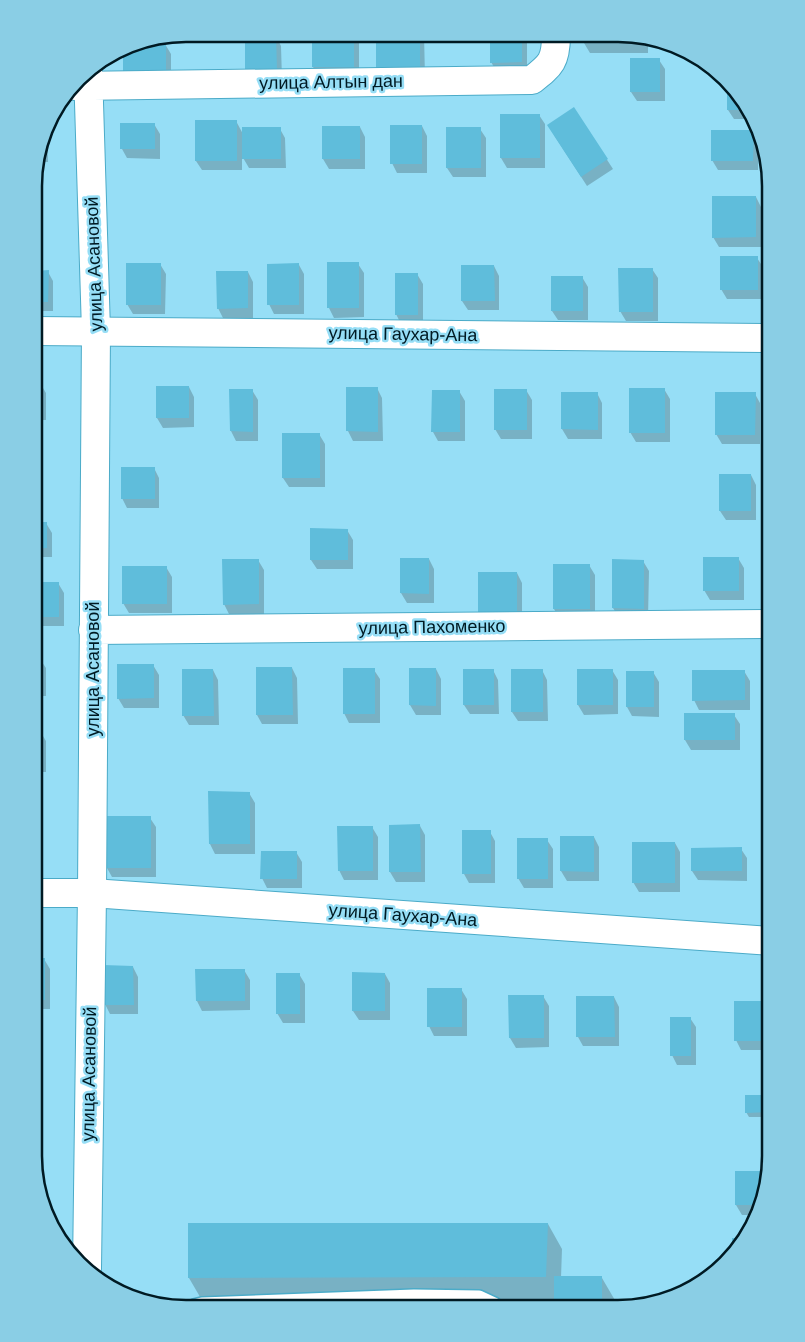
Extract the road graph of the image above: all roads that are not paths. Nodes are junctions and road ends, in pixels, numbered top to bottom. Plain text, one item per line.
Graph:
1 (556, 42) edge
2 (90, 80) edge
3 (84, 86) edge
4 (42, 331) edge
5 (96, 331) junction
6 (762, 338) edge
7 (762, 624) edge
8 (93, 630) junction
9 (42, 893) edge
10 (92, 893) junction
11 (762, 940) edge
12 (87, 1259) edge
13 (312, 1300) edge
14 (483, 1300) edge

1 - 2 street, улица Алтын дан
3 - 5 street, улица Асановой
4 - 5 street, улица Гаухар-Ана
5 - 6 street, улица Гаухар-Ана
5 - 8 street, улица Асановой
7 - 8 street, улица Пахоменко
8 - 10 street, улица Асановой
9 - 10 street, улица Гаухар-Ана
10 - 11 street, улица Гаухар-Ана
10 - 12 street, улица Асановой
13 - 14 lane

